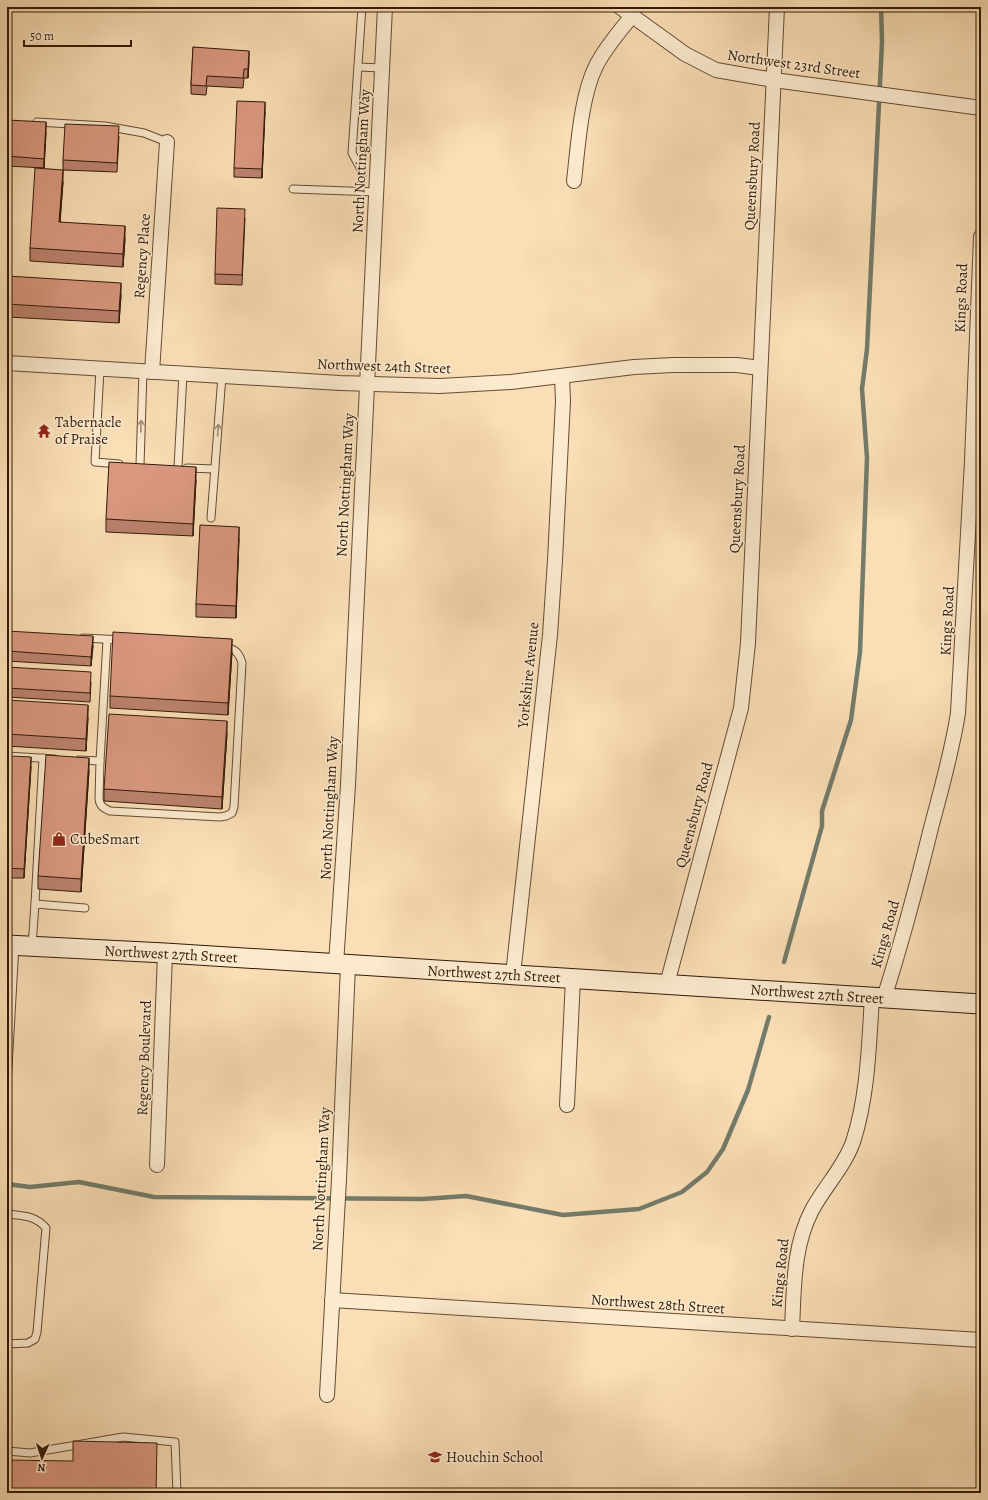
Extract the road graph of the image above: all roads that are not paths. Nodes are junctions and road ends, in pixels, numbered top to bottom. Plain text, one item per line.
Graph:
1 (362, 7) edge
2 (385, 7) edge
3 (620, 7) edge
4 (777, 7) edge
5 (632, 16) junction
6 (358, 68) junction
7 (382, 68) junction
8 (774, 80) junction
9 (981, 108) edge
10 (33, 122) edge
11 (167, 142) joint
12 (574, 180) dead end
13 (292, 189) dead end
14 (361, 192) junction
15 (376, 192) junction
16 (981, 238) edge
17 (980, 283) edge
18 (7, 363) edge
19 (760, 368) junction
20 (100, 369) junction
21 (147, 371) junction
22 (182, 374) junction
23 (222, 376) junction
24 (562, 376) junction
25 (368, 384) junction
26 (976, 461) edge
27 (215, 469) junction
28 (212, 518) dead end
29 (76, 638) edge
30 (107, 640) junction
31 (130, 641) edge
32 (213, 646) edge
33 (7, 756) edge
34 (43, 758) junction
35 (100, 761) junction
36 (35, 904) junction
37 (85, 908) dead end
38 (18, 945) edge
39 (165, 953) junction
40 (342, 964) junction
41 (513, 975) junction
42 (573, 978) junction
43 (667, 984) junction
44 (9, 994) edge
45 (878, 997) junction
46 (981, 1004) edge
47 (7, 1085) edge
48 (567, 1105) dead end
49 (157, 1164) dead end
50 (7, 1214) edge
51 (332, 1300) junction
52 (792, 1329) junction
53 (981, 1340) edge
54 (7, 1344) edge
55 (327, 1396) dead end
56 (7, 1451) edge
57 (177, 1493) edge

1 - 6 lane
2 - 7 street, North Nottingham Way
3 - 5 street, Northwest 23rd Street
4 - 8 street, Queensbury Road
5 - 8 street, Northwest 23rd Street
5 - 12 street
6 - 7 lane
6 - 14 lane
7 - 15 street, North Nottingham Way
8 - 9 street, Northwest 23rd Street
8 - 19 street, Queensbury Road
10 - 11 lane
11 - 21 street, Regency Place
13 - 14 lane
14 - 15 lane
15 - 25 street, North Nottingham Way
16 - 17 street, Kings Road
17 - 26 street, Kings Road
18 - 20 street, Northwest 24th Street
19 - 24 street, Northwest 24th Street
19 - 43 street, Queensbury Road
20 - 21 street, Northwest 24th Street
20 -> 21 lane
21 - 22 street, Northwest 24th Street
22 - 23 street, Northwest 24th Street
22 - 27 lane
23 - 25 street, Northwest 24th Street
27 -> 23 lane
24 - 25 street, Northwest 24th Street
24 - 41 street, Yorkshire Avenue
25 - 40 street, North Nottingham Way
26 - 45 street, Kings Road
27 - 28 lane
29 - 30 lane
30 - 31 lane
30 - 35 lane
32 - 35 lane
33 - 34 lane
34 - 35 lane
34 - 36 lane
36 - 37 lane
36 - 38 lane
38 - 39 main road, Northwest 27th Street
38 - 44 lane
39 - 40 main road, Northwest 27th Street
39 - 49 street, Regency Boulevard
40 - 41 main road, Northwest 27th Street
40 - 51 street, North Nottingham Way
41 - 42 main road, Northwest 27th Street
42 - 43 main road, Northwest 27th Street
42 - 48 street
43 - 45 main road, Northwest 27th Street
44 - 47 lane
45 - 46 main road, Northwest 27th Street
45 - 52 street, Kings Road
50 - 54 lane
51 - 52 street, Northwest 28th Street
51 - 55 street, North Nottingham Way
52 - 53 street, Northwest 28th Street
56 - 57 lane

